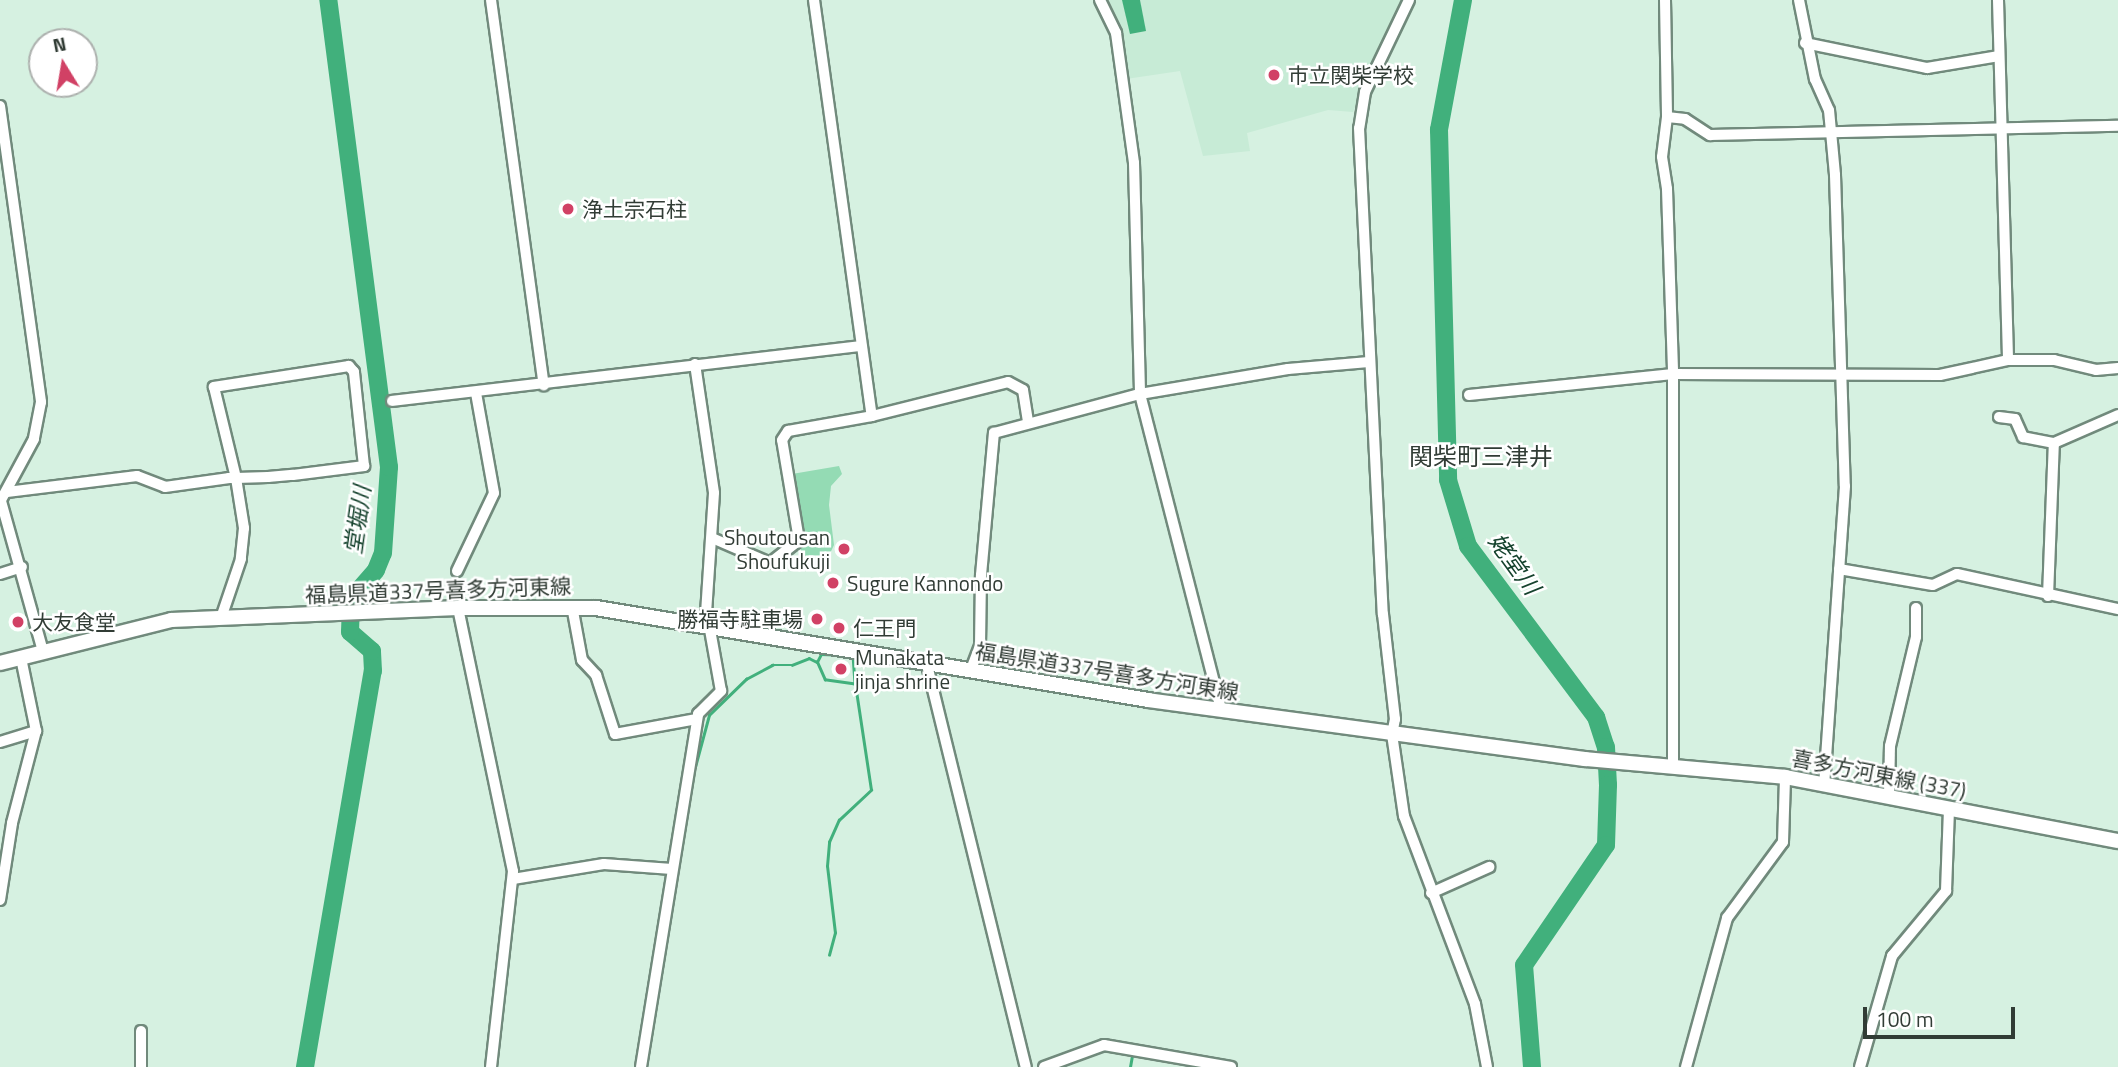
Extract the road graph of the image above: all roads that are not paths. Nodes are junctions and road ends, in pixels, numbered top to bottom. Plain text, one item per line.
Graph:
1 (491, 0) edge
2 (814, 0) edge
3 (1100, 0) edge
4 (1409, 0) edge
5 (1665, 0) edge
6 (1799, 0) edge
7 (1998, 0) edge
8 (1805, 43) junction
9 (1998, 57) junction
10 (0, 106) edge
11 (1667, 117) junction
12 (2118, 126) edge
13 (1999, 128) junction
14 (1833, 133) junction
15 (861, 346) junction
16 (2008, 360) junction
17 (1369, 362) junction
18 (695, 365) junction
19 (2118, 368) edge
20 (1673, 374) junction
21 (1839, 375) junction
22 (544, 385) junction
23 (476, 393) junction
24 (1140, 394) junction
25 (1469, 395) dead end
26 (392, 401) dead end
27 (2118, 415) edge
28 (872, 416) junction
29 (1999, 417) dead end
30 (1028, 422) junction
31 (2054, 443) junction
32 (236, 478) junction
33 (3, 498) edge
34 (712, 538) junction
35 (22, 567) junction
36 (1839, 569) junction
37 (457, 571) dead end
38 (0, 574) edge
39 (2048, 596) junction
40 (572, 607) junction
41 (458, 608) junction
42 (1916, 608) dead end
43 (2118, 609) edge
44 (221, 618) junction
45 (707, 629) junction
46 (43, 651) junction
47 (21, 658) junction
48 (0, 663) edge
49 (927, 665) junction
50 (970, 672) junction
51 (1221, 710) junction
52 (697, 719) junction
53 (36, 731) junction
54 (1392, 734) junction
55 (0, 742) edge
56 (1630, 764) joint
57 (1673, 767) junction
58 (1785, 777) junction
59 (1824, 784) junction
60 (1889, 797) junction
61 (1948, 809) junction
62 (2118, 841) edge
63 (1489, 867) dead end
64 (672, 869) junction
65 (513, 879) junction
66 (1432, 893) junction
67 (0, 900) edge
68 (141, 1031) dead end
69 (141, 1067) edge
70 (491, 1067) edge
71 (641, 1067) edge
72 (1026, 1067) edge
73 (1044, 1067) edge
74 (1231, 1067) edge
75 (1487, 1067) edge
76 (1686, 1067) edge
77 (1860, 1067) edge

1 - 22 street
2 - 15 street
3 - 24 street
4 - 17 street
5 - 11 street
6 - 8 street
7 - 9 street
8 - 9 street
8 - 14 street
9 - 13 street
10 - 33 street
11 - 14 street
11 - 20 street
12 - 13 street
13 - 14 street
13 - 16 street
14 - 21 street
15 - 18 street
15 - 28 street
16 - 19 street
16 - 21 street
17 - 24 street
17 - 54 street
18 - 22 street
18 - 34 street
20 - 21 street
20 - 25 street
20 - 57 street
21 - 36 street
22 - 23 street
23 - 26 street
23 - 37 street
24 - 30 street
24 - 51 street
27 - 31 street
28 - 30 street
28 - 34 street
29 - 31 street
30 - 50 street
31 - 39 street
32 - 32 street
32 - 33 street
32 - 44 street
33 - 35 street
34 - 45 street
35 - 38 street
35 - 46 street
36 - 39 street
36 - 59 street
39 - 43 street
40 - 41 main road, 福島県道337号喜多方河東線
40 - 45 main road, 福島県道337号喜多方河東線
40 - 52 street
41 - 44 main road, 福島県道337号喜多方河東線
41 - 65 street
42 - 60 street
44 - 46 main road, 福島県道337号喜多方河東線
45 - 49 main road, 福島県道337号喜多方河東線
45 - 52 street
46 - 47 main road, 福島県道337号喜多方河東線
47 - 48 main road, 福島県道337号喜多方河東線
47 - 53 street
49 - 50 main road, 福島県道337号喜多方河東線
49 - 72 street
50 - 51 main road, 福島県道337号喜多方河東線
51 - 54 main road, 福島県道337号喜多方河東線
52 - 64 street
53 - 55 street
53 - 67 street
54 - 56 main road, 福島県道337号喜多方河東線
54 - 66 street
56 - 57 main road, 喜多方河東線 (337)
57 - 58 main road, 喜多方河東線 (337)
58 - 59 main road, 喜多方河東線 (337)
58 - 76 street
59 - 60 main road, 喜多方河東線 (337)
60 - 61 main road, 喜多方河東線 (337)
61 - 62 main road, 喜多方河東線 (337)
61 - 77 street
63 - 66 street
64 - 65 street
64 - 71 street
65 - 70 street
66 - 75 street
68 - 69 street
73 - 74 street

